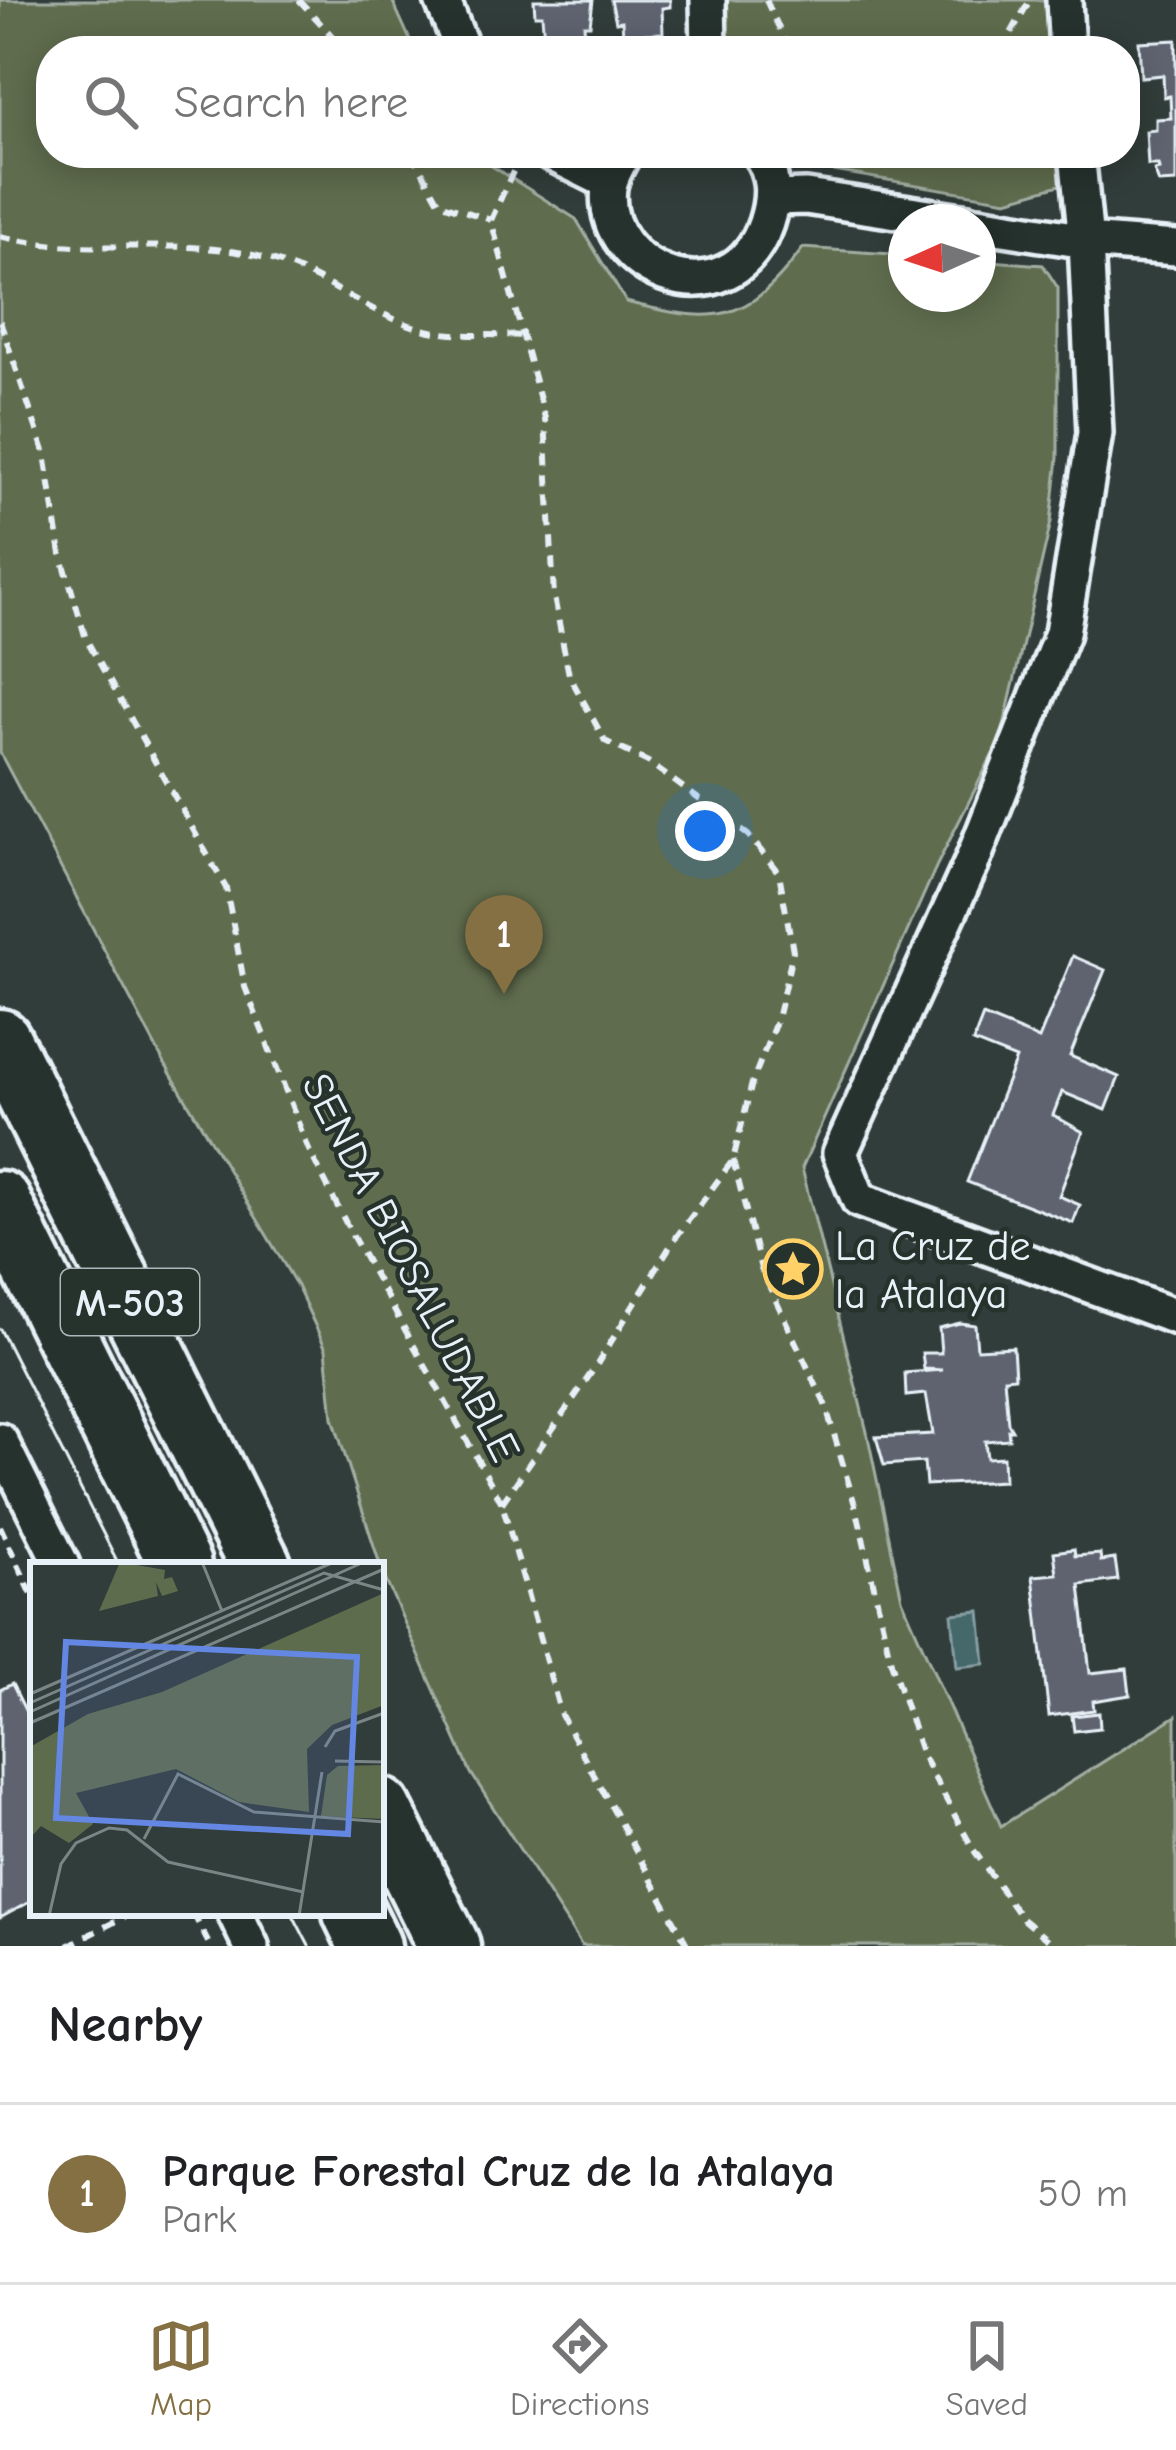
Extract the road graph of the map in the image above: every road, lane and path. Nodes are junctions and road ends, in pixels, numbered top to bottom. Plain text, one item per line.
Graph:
1 (299, 0) edge
2 (442, 0) edge
3 (708, 0) edge
4 (766, 0) edge
5 (1030, 0) edge
6 (1064, 0) edge
7 (332, 36) edge
8 (458, 36) edge
9 (709, 36) edge
10 (783, 36) edge
11 (1010, 36) edge
12 (1066, 36) edge
13 (420, 168) edge
14 (515, 168) edge
15 (616, 168) edge
16 (768, 168) edge
17 (1079, 168) edge
18 (774, 198) junction
19 (888, 210) edge
20 (491, 220) junction
21 (996, 227) edge
22 (0, 236) edge
23 (1086, 241) junction
24 (1176, 248) edge
25 (0, 320) edge
26 (523, 336) junction
27 (0, 1040) edge
28 (734, 1160) junction
29 (0, 1202) edge
30 (1176, 1317) edge
31 (0, 1441) edge
32 (502, 1503) junction
33 (0, 1526) edge
34 (60, 1562) edge
35 (180, 1562) edge
36 (259, 1562) edge
37 (30, 1591) edge
38 (384, 1815) edge
39 (125, 1916) edge
40 (195, 1916) edge
41 (236, 1916) edge
42 (355, 1916) edge
43 (67, 1946) edge
44 (210, 1946) edge
45 (251, 1946) edge
46 (370, 1946) edge
47 (449, 1946) edge
48 (688, 1946) edge
49 (1055, 1946) edge

1 - 7 path
2 - 8 street
3 - 9 street
4 - 10 path
5 - 11 path
6 - 12 street
13 - 20 path
14 - 20 path
15 - 18 street
16 - 18 street
17 - 23 street
18 - 19 street
20 - 26 path, SENDA BIOSALUDABLE
21 - 23 street
22 - 26 path
23 - 24 street
23 - 30 street
25 - 32 path, SENDA BIOSALUDABLE
26 - 28 path, SENDA BIOSALUDABLE
27 - 36 highway, M-503
28 - 32 path, SENDA BIOSALUDABLE
28 - 49 path, SENDA BIOSALUDABLE
29 - 35 highway, M-503
31 - 34 street
32 - 48 path, SENDA BIOSALUDABLE
33 - 37 path
38 - 47 highway
39 - 43 path
40 - 44 path
41 - 45 street
42 - 46 highway

